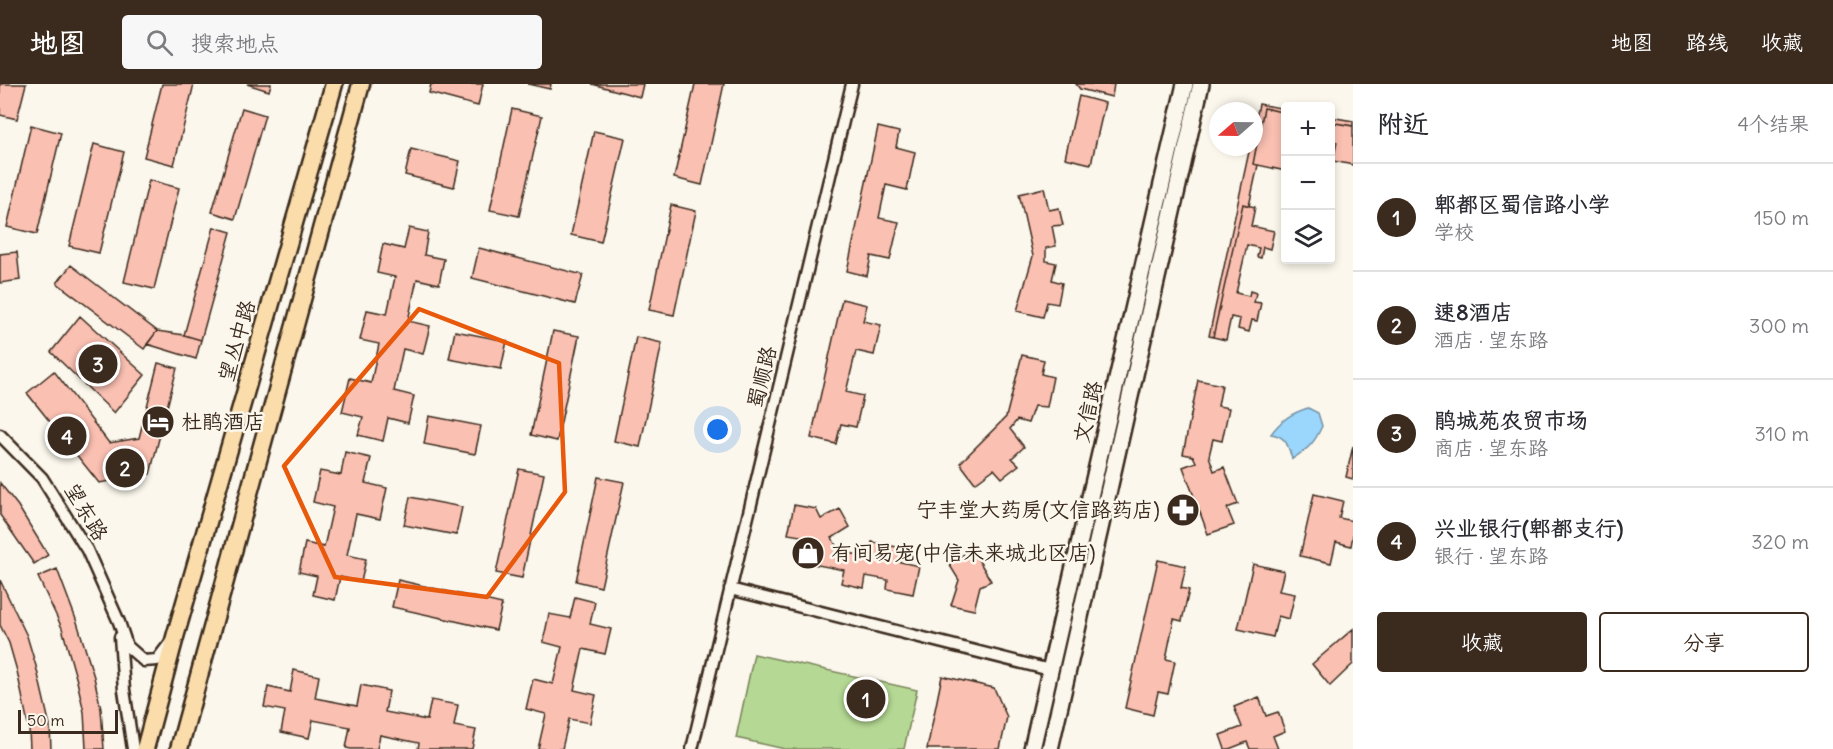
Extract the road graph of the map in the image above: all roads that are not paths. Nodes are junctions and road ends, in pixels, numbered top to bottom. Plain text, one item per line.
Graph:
1 (334, 84) edge
2 (361, 84) edge
3 (852, 84) edge
4 (1185, 84) edge
5 (1201, 84) edge
6 (0, 435) edge
7 (730, 590) junction
8 (119, 622) junction
9 (175, 637) junction
10 (1050, 670) junction
11 (133, 749) edge
12 (145, 749) edge
13 (179, 749) edge
14 (692, 749) edge
15 (1032, 749) edge
16 (1050, 749) edge

1 - 9 main road, 望丛中路
2 - 13 main road
3 - 7 street, 蜀顺路
4 - 10 main road, 文信路
5 - 16 main road
6 - 8 street, 望东路
7 - 10 street
7 - 14 street, 蜀顺路
8 - 9 street, 望东路
8 - 11 street, 望东路
9 - 12 main road, 望丛中路
10 - 15 main road, 文信路

